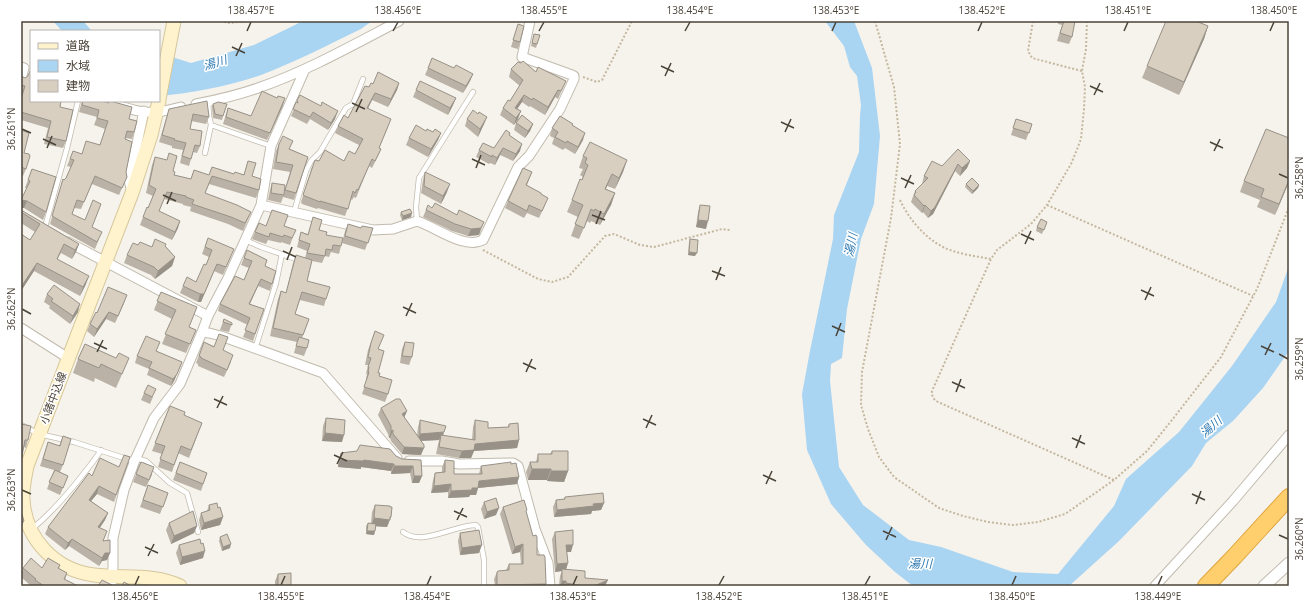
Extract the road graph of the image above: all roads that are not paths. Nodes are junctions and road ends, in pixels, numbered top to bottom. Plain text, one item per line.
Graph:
1 (174, 21) edge
2 (399, 21) edge
3 (530, 21) edge
4 (25, 68) edge
5 (305, 69) junction
6 (21, 79) edge
7 (363, 79) dead end
8 (160, 84) edge
9 (473, 92) dead end
10 (78, 102) edge
11 (115, 102) edge
12 (208, 102) junction
13 (155, 106) edge
14 (211, 125) junction
15 (271, 146) junction
16 (205, 153) dead end
17 (261, 205) junction
18 (294, 212) junction
19 (417, 221) junction
20 (42, 225) joint
21 (245, 240) junction
22 (282, 254) junction
23 (296, 259) edge
24 (105, 261) junction
25 (208, 316) junction
26 (21, 328) edge
27 (202, 332) junction
28 (255, 349) junction
29 (68, 358) junction
30 (21, 425) edge
31 (39, 434) junction
32 (1289, 435) edge
33 (101, 450) junction
34 (135, 460) junction
35 (1289, 497) edge
36 (30, 530) junction
37 (198, 532) edge
38 (403, 532) dead end
39 (1289, 563) edge
40 (112, 582) edge
41 (1208, 584) edge
42 (180, 586) edge
43 (484, 586) edge
44 (550, 586) edge
45 (1155, 586) edge
46 (1264, 586) edge

1 - 8 main road, 小諸中込線
2 - 5 street
3 - 19 street
4 - 6 street
5 - 12 street
5 - 15 street
7 - 18 lane
9 - 19 lane
10 - 20 lane
11 - 13 street
12 - 13 street
12 - 14 lane
13 - 24 main road, 小諸中込線
14 - 15 lane
14 - 16 lane
15 - 17 street
17 - 18 street
17 - 21 street
18 - 19 street
20 - 24 street
21 - 22 lane
21 - 25 street
22 - 23 lane
22 - 28 lane
24 - 25 street
24 - 29 main road, 小諸中込線
25 - 27 street
26 - 29 street
27 - 28 street
27 - 34 street
28 - 44 street
29 - 31 main road, 小諸中込線
30 - 31 lane
31 - 33 lane
31 - 36 main road, 小諸中込線
32 - 45 street
33 - 34 lane
33 - 36 lane
34 - 37 lane
34 - 40 street
35 - 41 highway
36 - 40 main road, 小諸中込線
38 - 43 lane
39 - 46 street
40 - 42 main road, 小諸中込線

